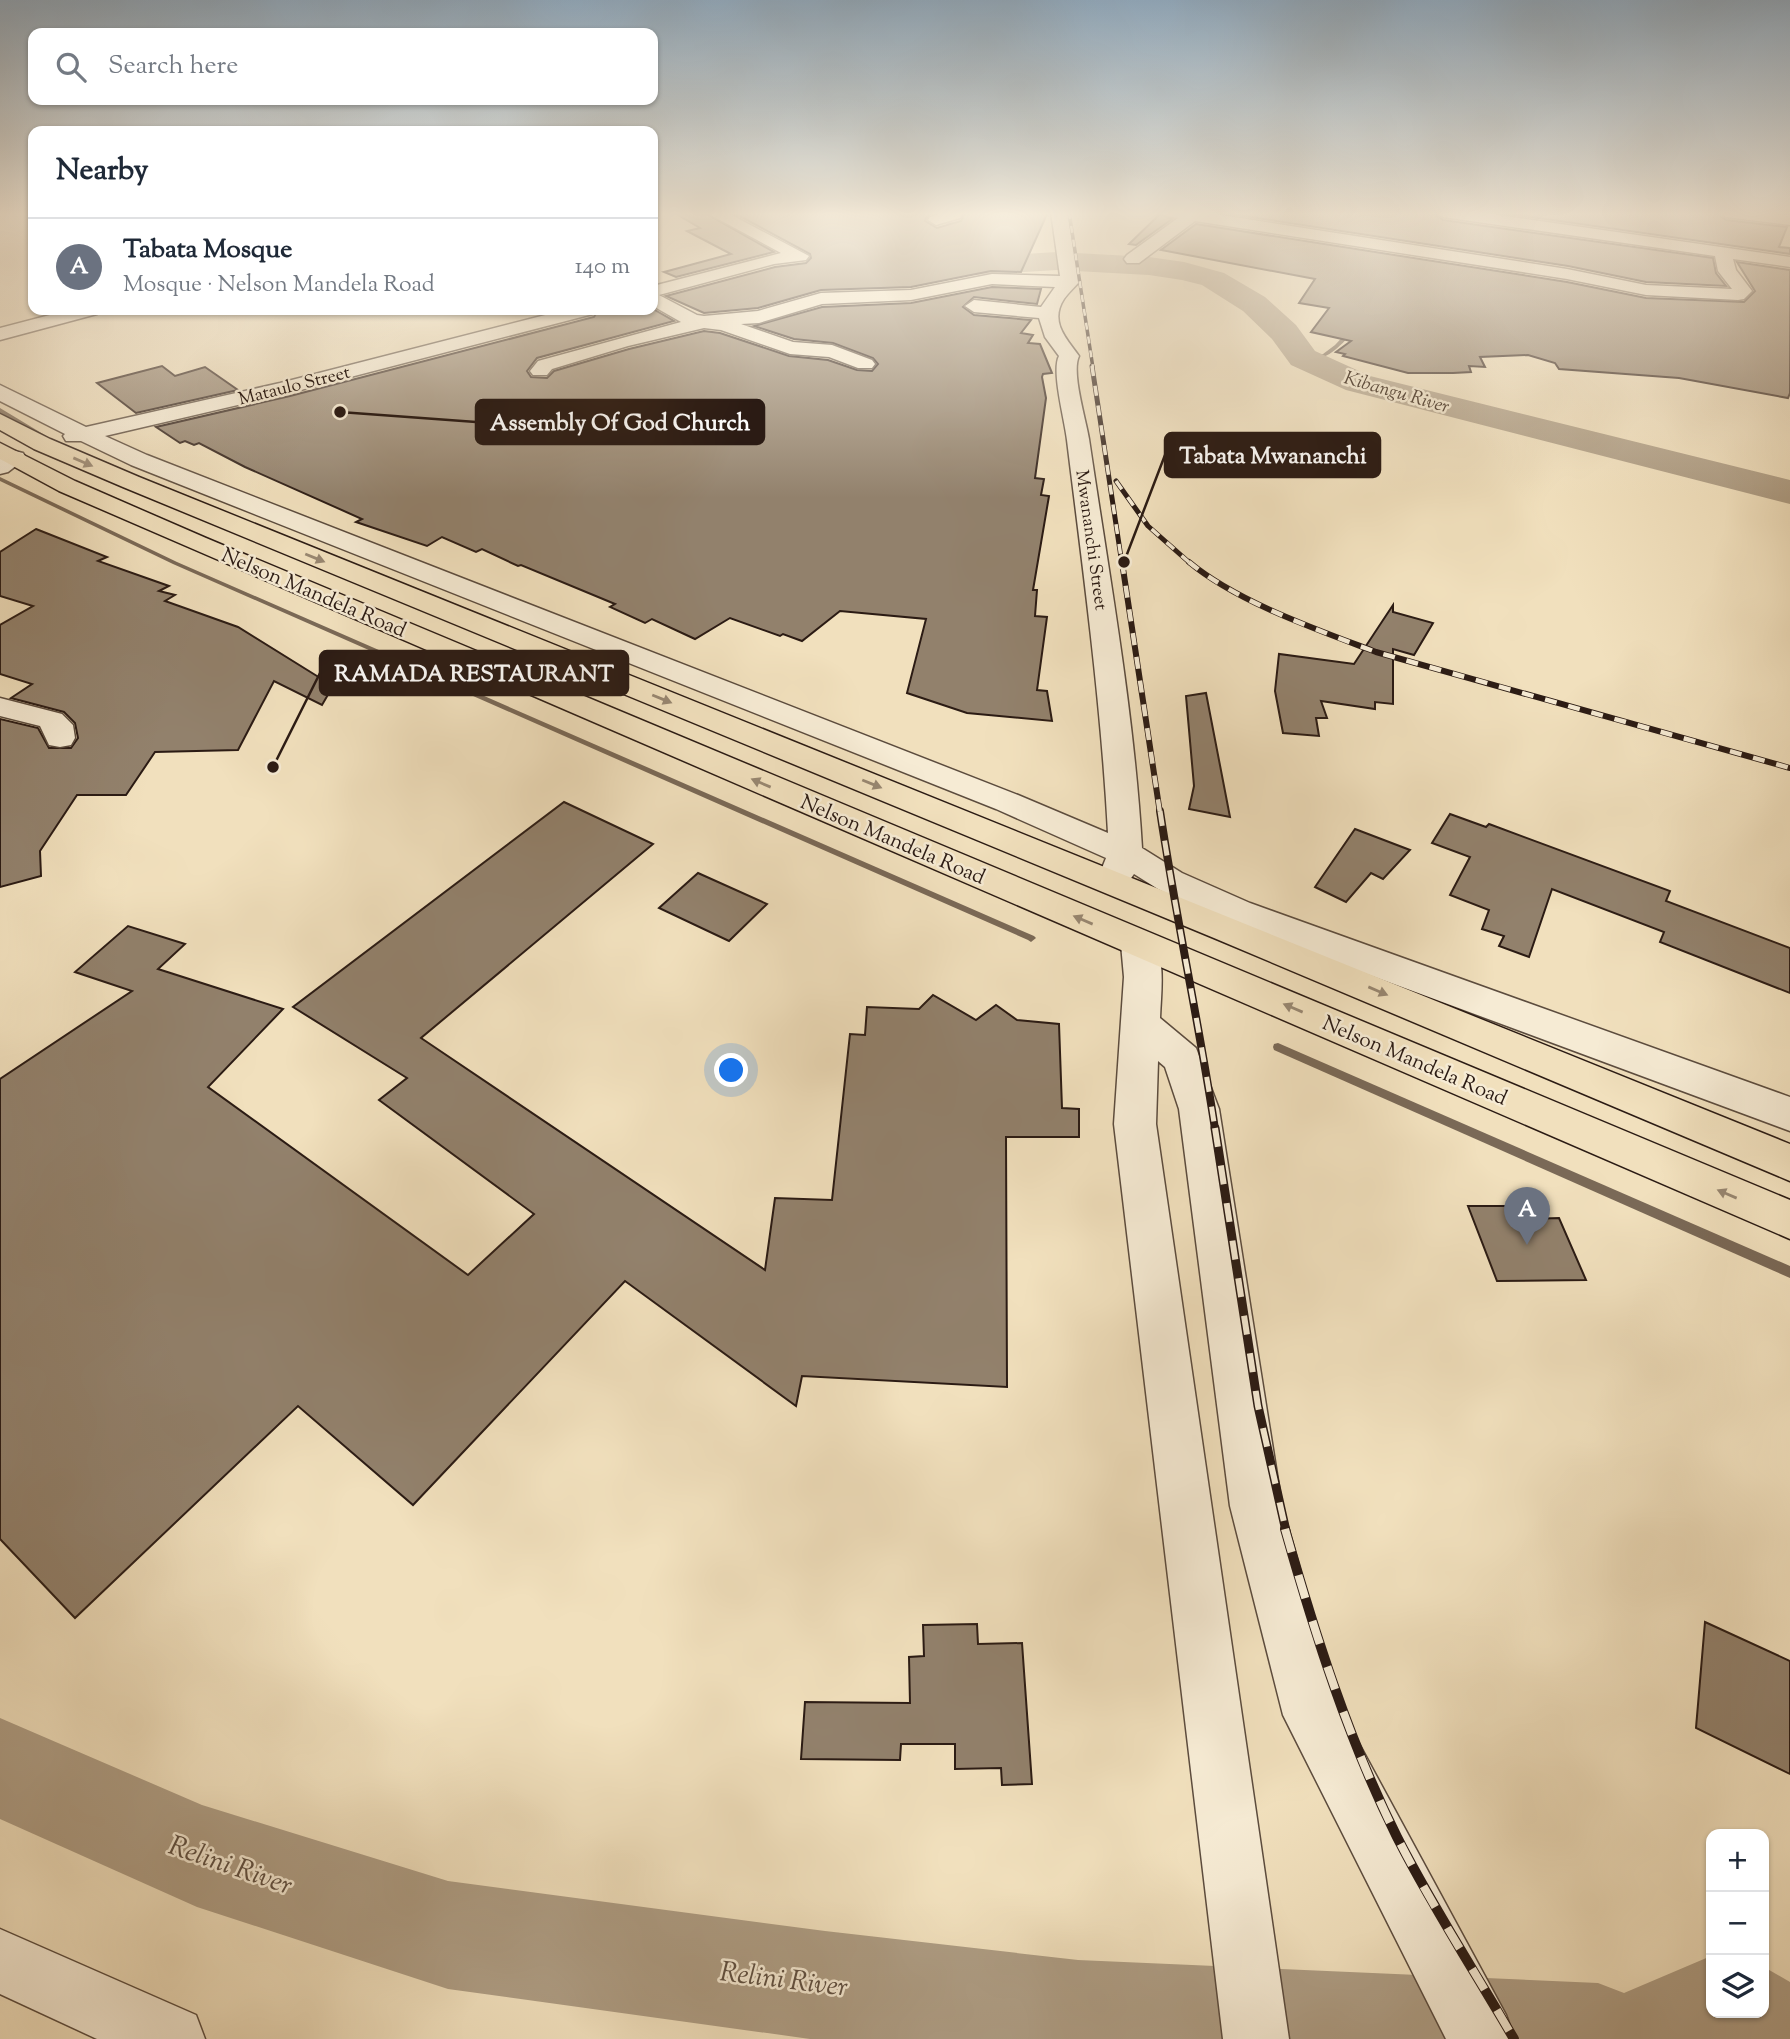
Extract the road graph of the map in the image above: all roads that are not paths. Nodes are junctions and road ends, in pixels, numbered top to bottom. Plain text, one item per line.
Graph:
1 (667, 307) edge
2 (793, 307) edge
3 (986, 307) edge
4 (1050, 307) edge
5 (1048, 313) junction
6 (71, 315) edge
7 (567, 315) edge
8 (703, 323) junction
9 (0, 334) edge
10 (865, 364) dead end
11 (540, 371) dead end
12 (0, 391) edge
13 (0, 421) edge
14 (83, 434) junction
15 (14, 455) edge
16 (0, 706) edge
17 (61, 738) dead end
18 (1119, 868) junction
19 (1139, 944) junction
20 (1140, 1023) junction
21 (1790, 1114) edge
22 (1790, 1163) edge
23 (1790, 1220) edge
24 (0, 1961) edge
25 (172, 2039) edge
26 (1256, 2039) edge
27 (1482, 2039) edge

1 - 8 street
2 - 8 street
3 - 5 street
4 - 5 street
5 - 18 street, Mwananchi Street
6 - 9 street
7 - 14 street, Mataulo Street
8 - 10 street
8 - 11 street
12 - 14 street
13 - 15 main road, Nelson Mandela Road
14 - 15 street, Mataulo Street
14 - 18 street
15 -> 18 main road, Nelson Mandela Road
19 -> 15 main road, Nelson Mandela Road
16 - 17 street
18 - 21 street
18 -> 22 main road, Nelson Mandela Road
19 - 20 street
23 -> 19 main road, Nelson Mandela Road
20 - 26 street
20 - 27 street
24 - 25 street

